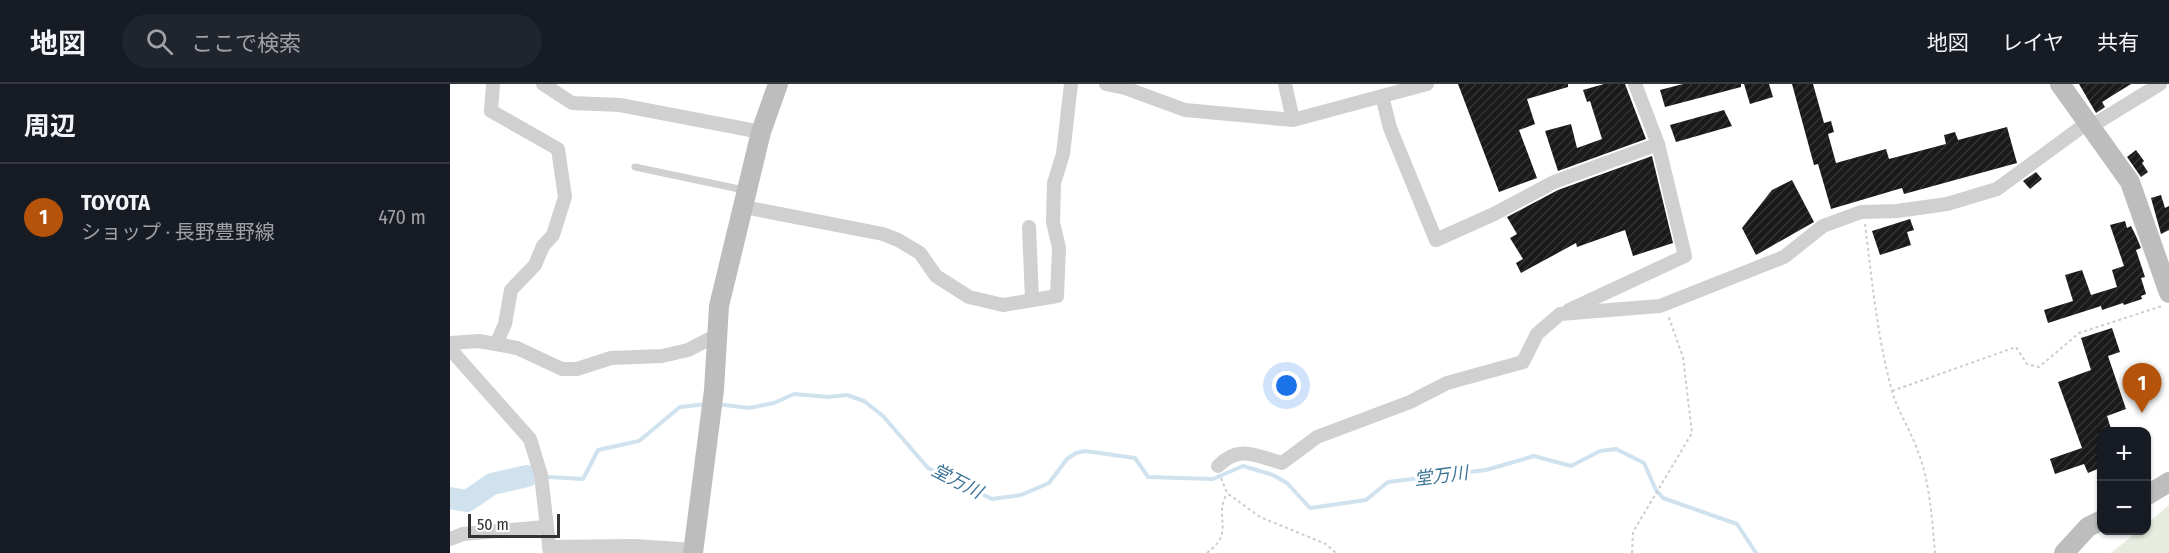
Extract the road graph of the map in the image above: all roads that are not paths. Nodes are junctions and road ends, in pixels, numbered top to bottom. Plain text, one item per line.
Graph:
1 (493, 84) edge
2 (543, 84) edge
3 (778, 84) edge
4 (1071, 84) edge
5 (1106, 84) edge
6 (1286, 84) edge
7 (1428, 84) edge
8 (1635, 84) edge
9 (2060, 84) edge
10 (2160, 84) edge
11 (1382, 96) junction
12 (1293, 120) junction
13 (2088, 125) junction
14 (761, 132) junction
15 (1658, 144) junction
16 (635, 167) dead end
17 (746, 199) junction
18 (1029, 227) dead end
19 (2169, 293) edge
20 (1032, 299) junction
21 (1560, 314) junction
22 (717, 335) junction
23 (450, 343) edge
24 (496, 344) junction
25 (450, 349) edge
26 (1218, 466) dead end
27 (2169, 482) edge
28 (2151, 493) edge
29 (2097, 522) edge
30 (545, 527) junction
31 (450, 539) edge
32 (550, 550) edge
33 (693, 552) edge
34 (2064, 553) edge

1 - 24 street
2 - 14 street
3 - 14 street
4 - 20 street
5 - 12 street
6 - 12 street
7 - 11 street
8 - 15 street
9 - 13 street
10 - 13 street
11 - 12 street
11 - 15 street
13 - 19 street
13 - 21 street
14 - 17 street
15 - 21 street
16 - 17 lane
17 - 20 street
17 - 22 street
18 - 20 street
21 - 26 street
22 - 24 street
22 - 33 street
23 - 24 street
25 - 30 street
27 - 28 street
29 - 34 street
30 - 31 street
30 - 32 street
32 - 33 street

